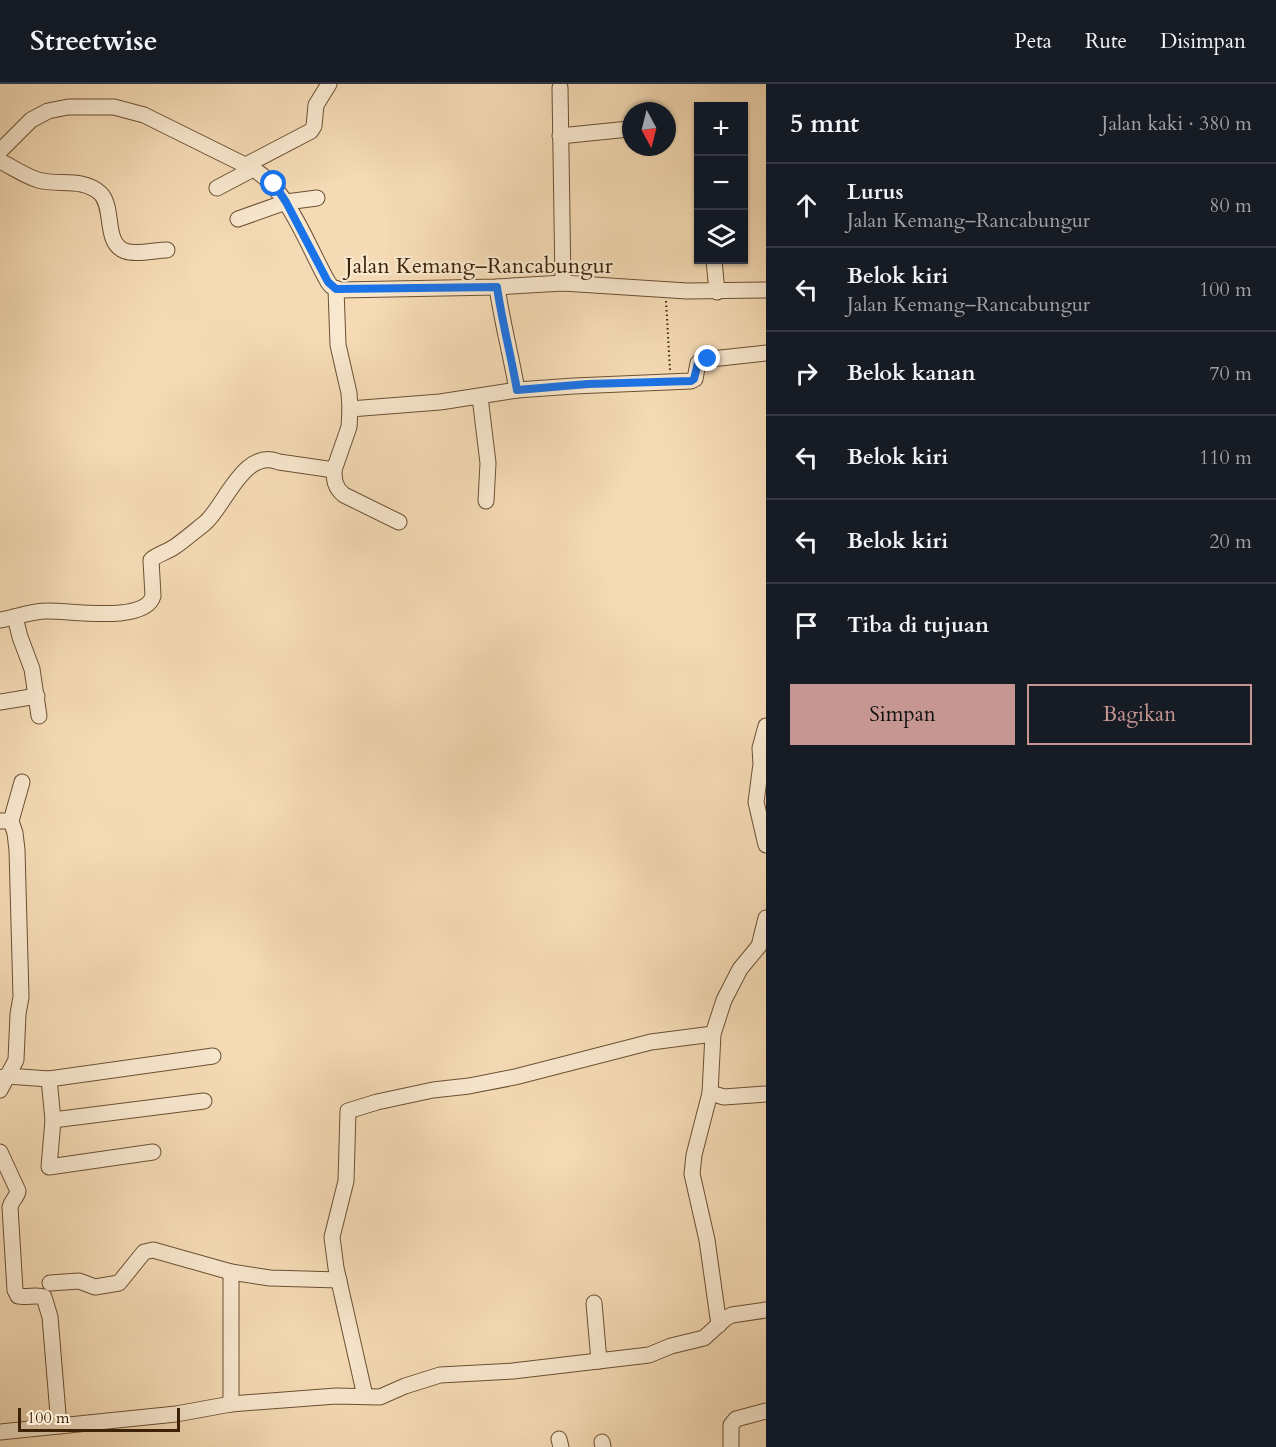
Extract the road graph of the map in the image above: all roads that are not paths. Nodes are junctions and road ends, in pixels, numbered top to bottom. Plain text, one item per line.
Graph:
1 (329, 84) edge
2 (560, 88) dead end
3 (622, 130) edge
4 (560, 136) junction
5 (0, 151) edge
6 (0, 161) edge
7 (249, 167) junction
8 (217, 188) dead end
9 (317, 198) dead end
10 (286, 202) junction
11 (238, 219) dead end
12 (166, 250) dead end
13 (714, 264) edge
14 (562, 283) junction
15 (497, 287) junction
16 (336, 289) junction
17 (766, 290) edge
18 (717, 292) junction
19 (766, 352) edge
20 (517, 390) junction
21 (480, 397) junction
22 (350, 409) junction
23 (334, 470) junction
24 (486, 501) dead end
25 (399, 522) dead end
26 (8, 619) edge
27 (37, 696) junction
28 (0, 702) edge
29 (39, 716) dead end
30 (766, 726) edge
31 (22, 782) dead end
32 (5, 821) edge
33 (766, 845) edge
34 (766, 918) edge
35 (713, 1034) junction
36 (213, 1056) dead end
37 (49, 1079) junction
38 (2, 1082) edge
39 (710, 1093) junction
40 (766, 1095) edge
41 (204, 1101) dead end
42 (53, 1120) junction
43 (0, 1152) edge
44 (153, 1152) dead end
45 (231, 1272) junction
46 (339, 1280) junction
47 (50, 1283) dead end
48 (594, 1303) dead end
49 (766, 1310) edge
50 (718, 1325) junction
51 (600, 1361) junction
52 (365, 1396) junction
53 (231, 1404) junction
54 (766, 1411) edge
55 (59, 1426) junction
56 (0, 1432) edge
57 (731, 1447) edge

1 - 7 street
2 - 4 street
3 - 4 street
4 - 14 street
5 - 7 street, Jalan Kemang–Rancabungur
6 - 12 street
7 - 8 street
7 - 10 street, Jalan Kemang–Rancabungur
9 - 10 street
10 - 11 street
10 - 16 street, Jalan Kemang–Rancabungur
13 - 18 street
14 - 15 street, Jalan Kemang–Rancabungur
14 - 18 street, Jalan Kemang–Rancabungur
15 - 16 street, Jalan Kemang–Rancabungur
15 - 20 street
16 - 22 street
17 - 18 street, Jalan Kemang–Rancabungur
19 - 20 street
20 - 21 street
21 - 22 street
21 - 24 street
22 - 23 street
23 - 25 street
23 - 26 street
26 - 27 street
27 - 28 street
27 - 29 street
30 - 33 street
31 - 32 street
32 - 38 street
34 - 35 street
35 - 39 street
35 - 46 street
36 - 37 street
37 - 38 street
37 - 42 street
39 - 40 street
39 - 50 street
41 - 42 street
42 - 44 street
43 - 55 street
45 - 46 street
45 - 47 street
45 - 53 street
46 - 52 street
48 - 51 street
49 - 50 street
50 - 51 street
51 - 52 street
52 - 53 street
53 - 55 street
54 - 57 street
55 - 56 street

